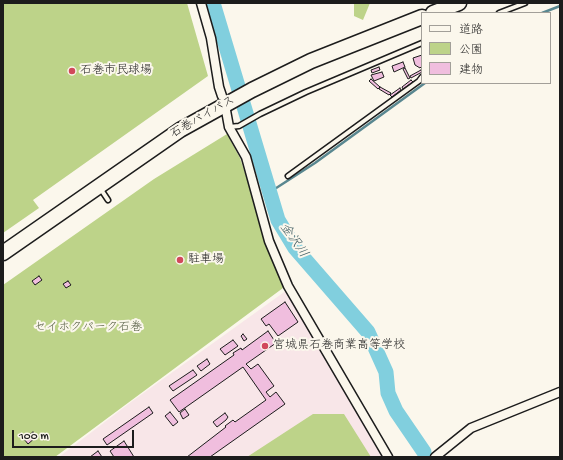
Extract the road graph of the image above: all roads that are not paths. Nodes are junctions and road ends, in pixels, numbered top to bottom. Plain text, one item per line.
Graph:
1 (201, 3) edge
2 (459, 3) edge
3 (525, 3) edge
4 (435, 12) edge
5 (502, 12) edge
6 (421, 17) edge
7 (421, 44) edge
8 (421, 78) edge
9 (226, 101) junction
10 (229, 127) junction
11 (288, 176) dead end
12 (99, 186) junction
13 (108, 200) dead end
14 (3, 253) edge
15 (560, 392) edge
16 (388, 457) edge
17 (435, 457) edge

1 - 9 street
2 - 4 highway
3 - 5 lane
6 - 9 highway, 石巻バイパス
7 - 10 lane
8 - 11 lane
9 - 10 street
9 - 12 highway, 石巻バイパス
10 - 16 street
12 - 13 lane
12 - 14 highway, 石巻バイパス
15 - 17 street

